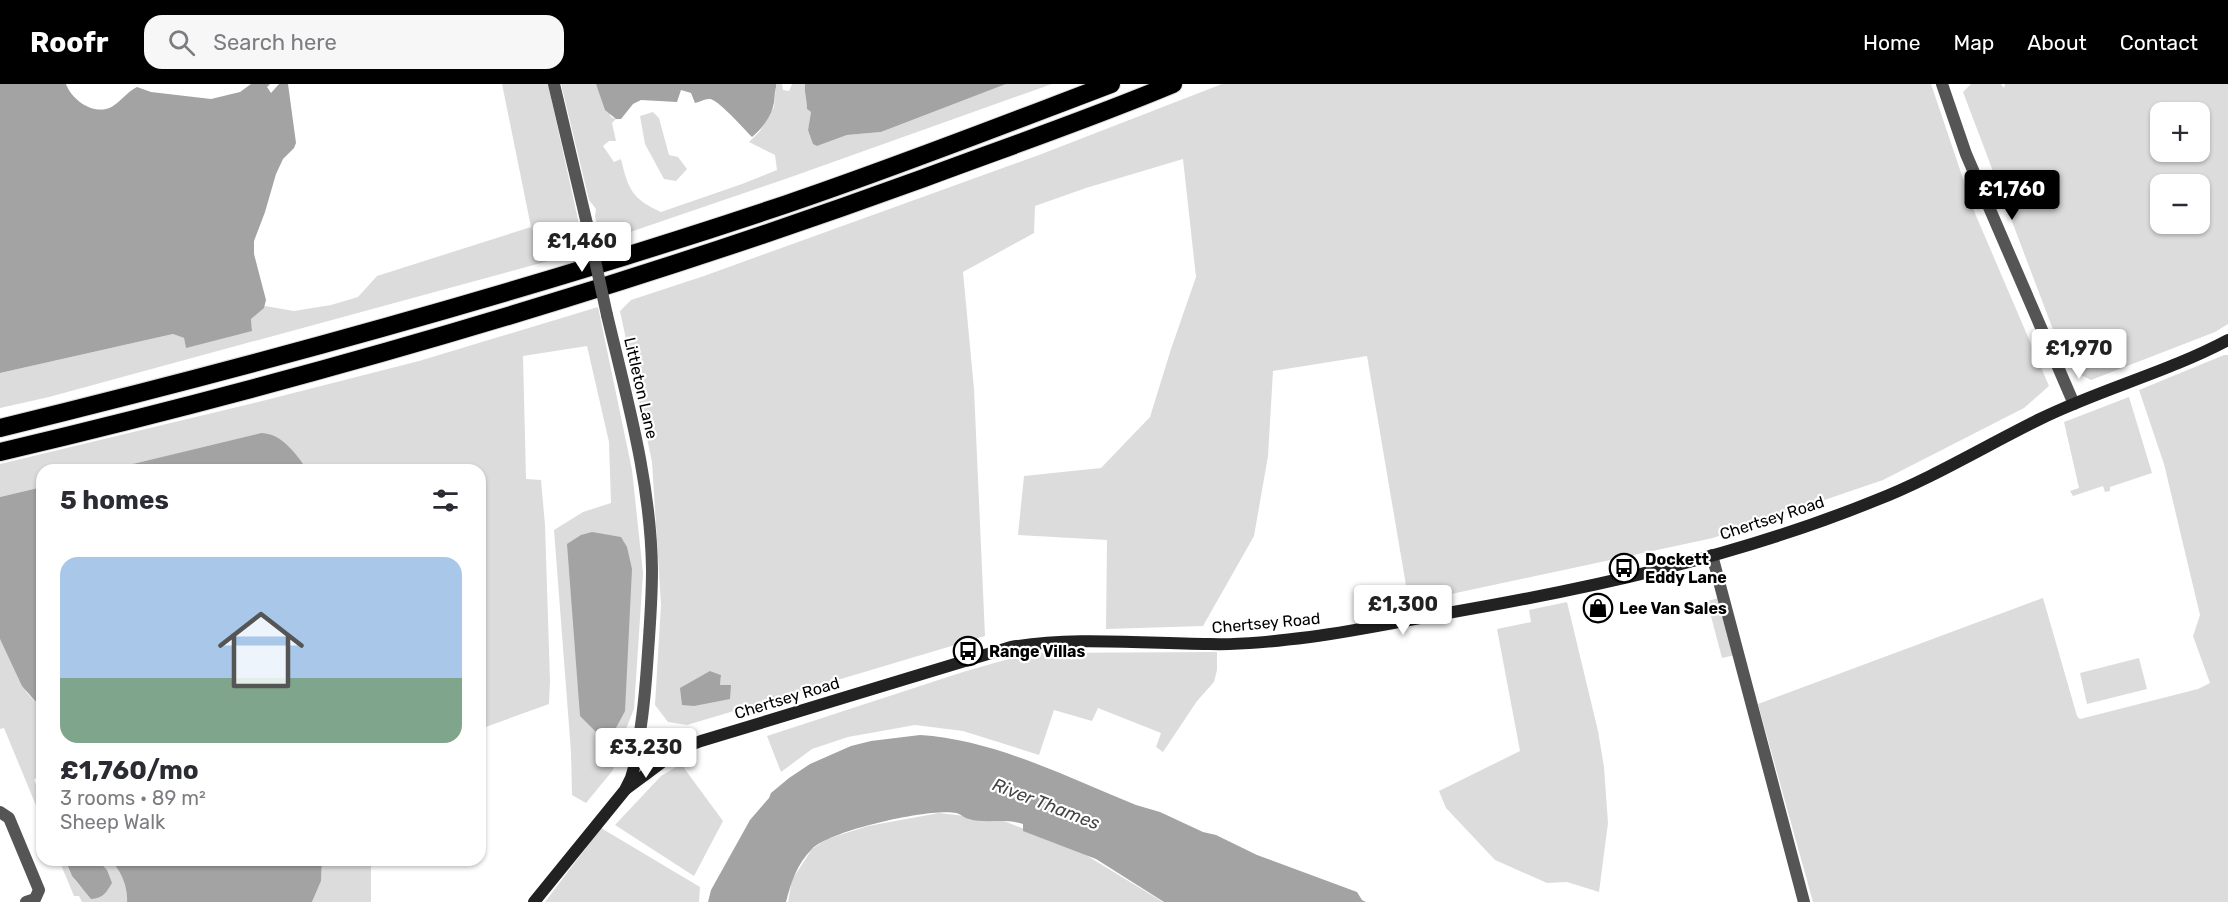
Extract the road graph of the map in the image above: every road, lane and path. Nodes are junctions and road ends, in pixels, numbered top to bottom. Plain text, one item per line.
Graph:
1 (555, 84) edge
2 (1111, 84) edge
3 (1173, 84) edge
4 (1942, 84) edge
5 (2226, 343) edge
6 (2074, 404) junction
7 (0, 428) edge
8 (0, 452) edge
9 (1712, 555) junction
10 (644, 705) junction
11 (638, 743) junction
12 (663, 743) junction
13 (638, 757) junction
14 (656, 765) junction
15 (625, 790) junction
16 (0, 812) edge
17 (26, 902) edge
18 (534, 902) edge
19 (1804, 902) edge

1 - 10 street, Littleton Lane, bridge
2 - 7 highway
3 - 8 highway
4 - 6 street
5 - 6 main road, Chertsey Road
6 - 9 main road, Chertsey Road
9 - 12 main road, Chertsey Road
9 - 19 street
10 - 11 street, Littleton Lane
10 - 12 street
11 - 12 main road
11 - 13 main road
12 - 14 main road
13 - 14 main road
13 - 15 main road
14 - 15 main road
15 - 18 main road
16 - 17 street

